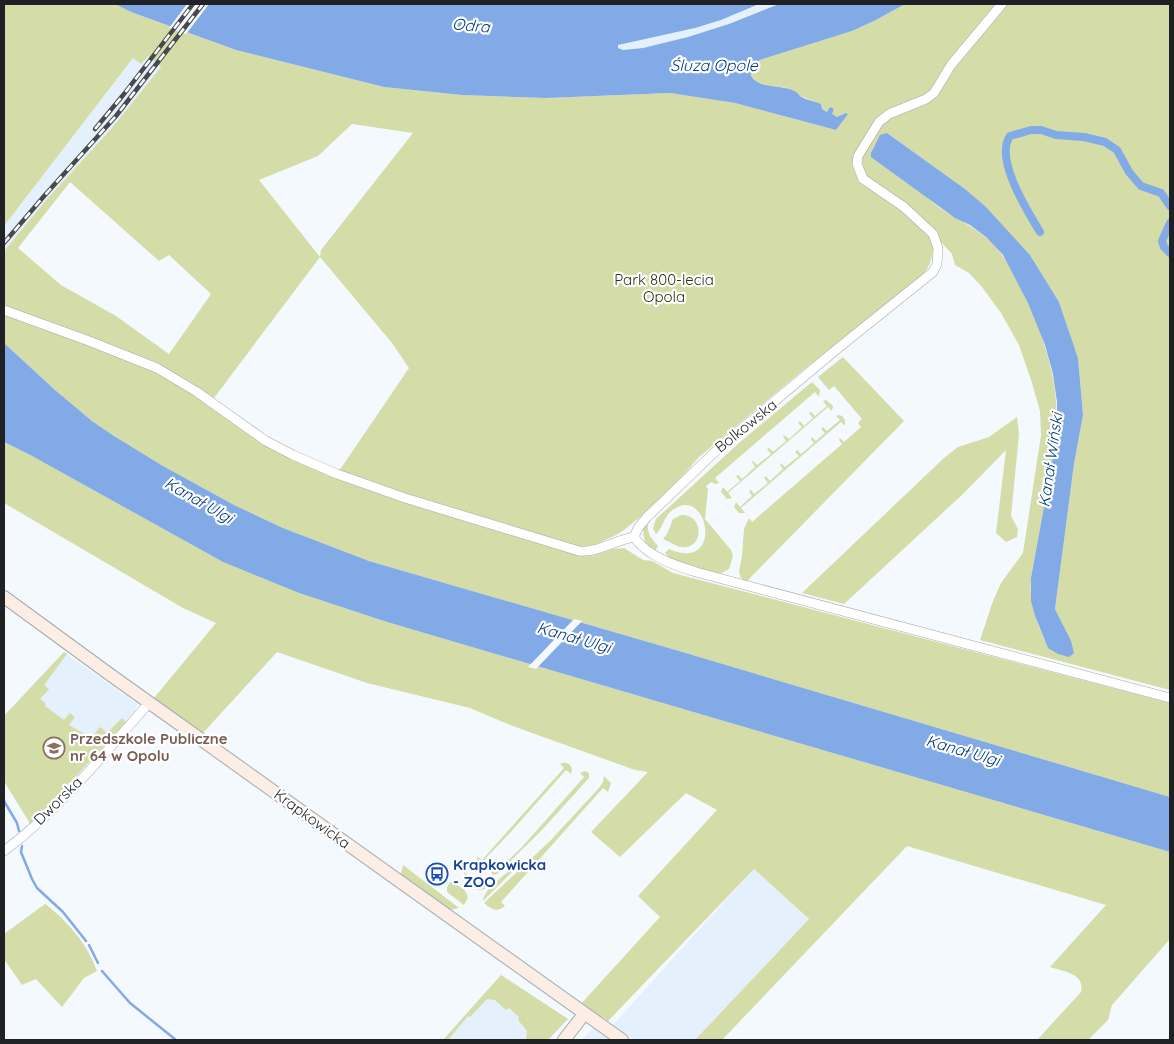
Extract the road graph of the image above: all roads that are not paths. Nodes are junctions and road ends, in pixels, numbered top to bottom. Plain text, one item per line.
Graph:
1 (1002, 4) edge
2 (4, 310) edge
3 (634, 537) junction
4 (4, 597) edge
5 (1170, 698) edge
6 (149, 703) junction
7 (4, 851) edge
8 (584, 1014) junction
9 (564, 1040) edge
10 (622, 1040) edge

1 - 3 street, Bolkowska
2 - 3 street
3 - 5 street
4 - 6 street, Krapkowicka
6 - 7 street, Dworska
6 - 8 street, Krapkowicka
8 - 9 street
8 - 10 street, Krapkowicka

